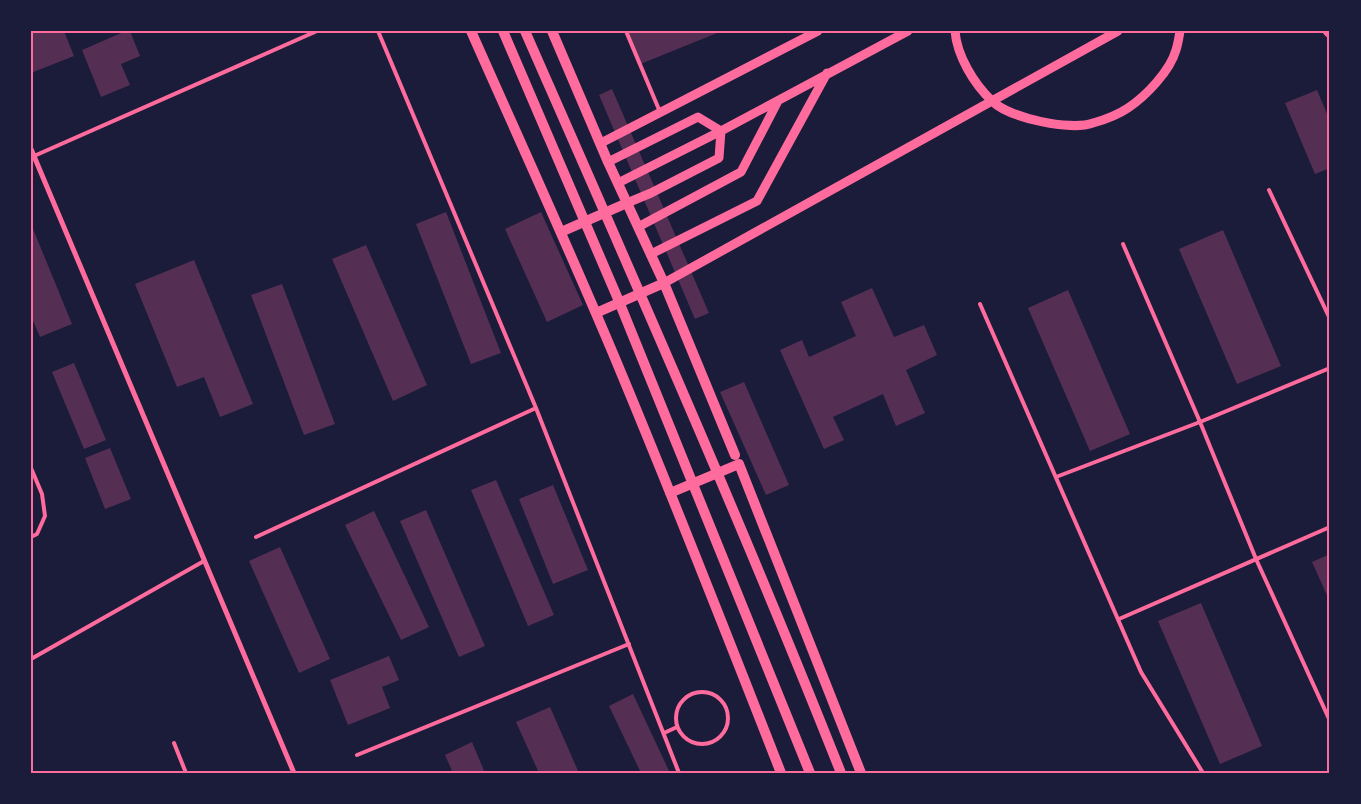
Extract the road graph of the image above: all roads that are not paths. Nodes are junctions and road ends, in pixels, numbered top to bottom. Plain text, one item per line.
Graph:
1 (317, 31) edge
2 (378, 31) edge
3 (471, 31) edge
4 (503, 31) edge
5 (525, 31) edge
6 (552, 31) edge
7 (626, 31) edge
8 (818, 31) edge
9 (908, 31) edge
10 (955, 31) edge
11 (1118, 31) edge
12 (1180, 31) edge
13 (1327, 31) edge
14 (1330, 34) edge
15 (828, 73) junction
16 (778, 100) junction
17 (660, 113) junction
18 (720, 131) junction
19 (601, 143) junction
20 (31, 149) edge
21 (34, 156) junction
22 (608, 162) junction
23 (618, 182) junction
24 (1269, 190) dead end
25 (627, 203) junction
26 (638, 227) junction
27 (561, 232) junction
28 (1123, 244) dead end
29 (651, 254) junction
30 (664, 283) junction
31 (980, 304) dead end
32 (596, 313) junction
33 (1330, 319) edge
34 (1330, 368) edge
35 (536, 408) junction
36 (1200, 422) junction
37 (737, 460) junction
38 (31, 468) edge
39 (1056, 477) junction
40 (670, 493) junction
41 (1330, 527) edge
42 (31, 536) edge
43 (256, 537) dead end
44 (1256, 560) junction
45 (204, 562) junction
46 (1119, 619) junction
47 (629, 644) junction
48 (31, 660) edge
49 (1330, 721) edge
50 (677, 727) junction
51 (664, 733) junction
52 (174, 743) dead end
53 (357, 755) dead end
54 (186, 773) edge
55 (294, 773) edge
56 (679, 773) edge
57 (781, 773) edge
58 (810, 773) edge
59 (841, 773) edge
60 (861, 773) edge
61 (1203, 773) edge

1 - 21 lane
2 - 35 lane
3 - 27 main road
4 - 58 main road
5 - 59 main road
6 - 19 main road
7 - 17 lane
8 - 17 street
9 - 15 street
10 - 12 street
11 - 30 street
13 - 14 street
15 - 16 street
15 - 29 street
16 - 18 street
16 - 26 street
17 - 19 street
18 - 22 street
18 - 23 street
18 - 25 street
19 - 22 main road
20 - 21 street
21 - 45 street
22 - 23 main road
23 - 25 main road
24 - 33 lane
25 - 26 main road
25 - 27 main road
26 - 29 main road
27 - 32 main road
28 - 36 lane
29 - 30 main road
30 - 32 main road
30 - 37 main road
31 - 39 lane
32 - 40 main road
34 - 36 lane
35 - 43 lane
35 - 47 lane
36 - 39 lane
36 - 44 lane
37 - 40 main road
37 - 60 main road
38 - 42 lane
39 - 46 lane
40 - 57 main road
41 - 44 lane
44 - 46 lane
44 - 49 lane
45 - 48 lane
45 - 55 street
46 - 61 lane
47 - 51 lane
47 - 53 lane
50 - 50 lane
50 - 51 lane
51 - 56 lane
52 - 54 lane

